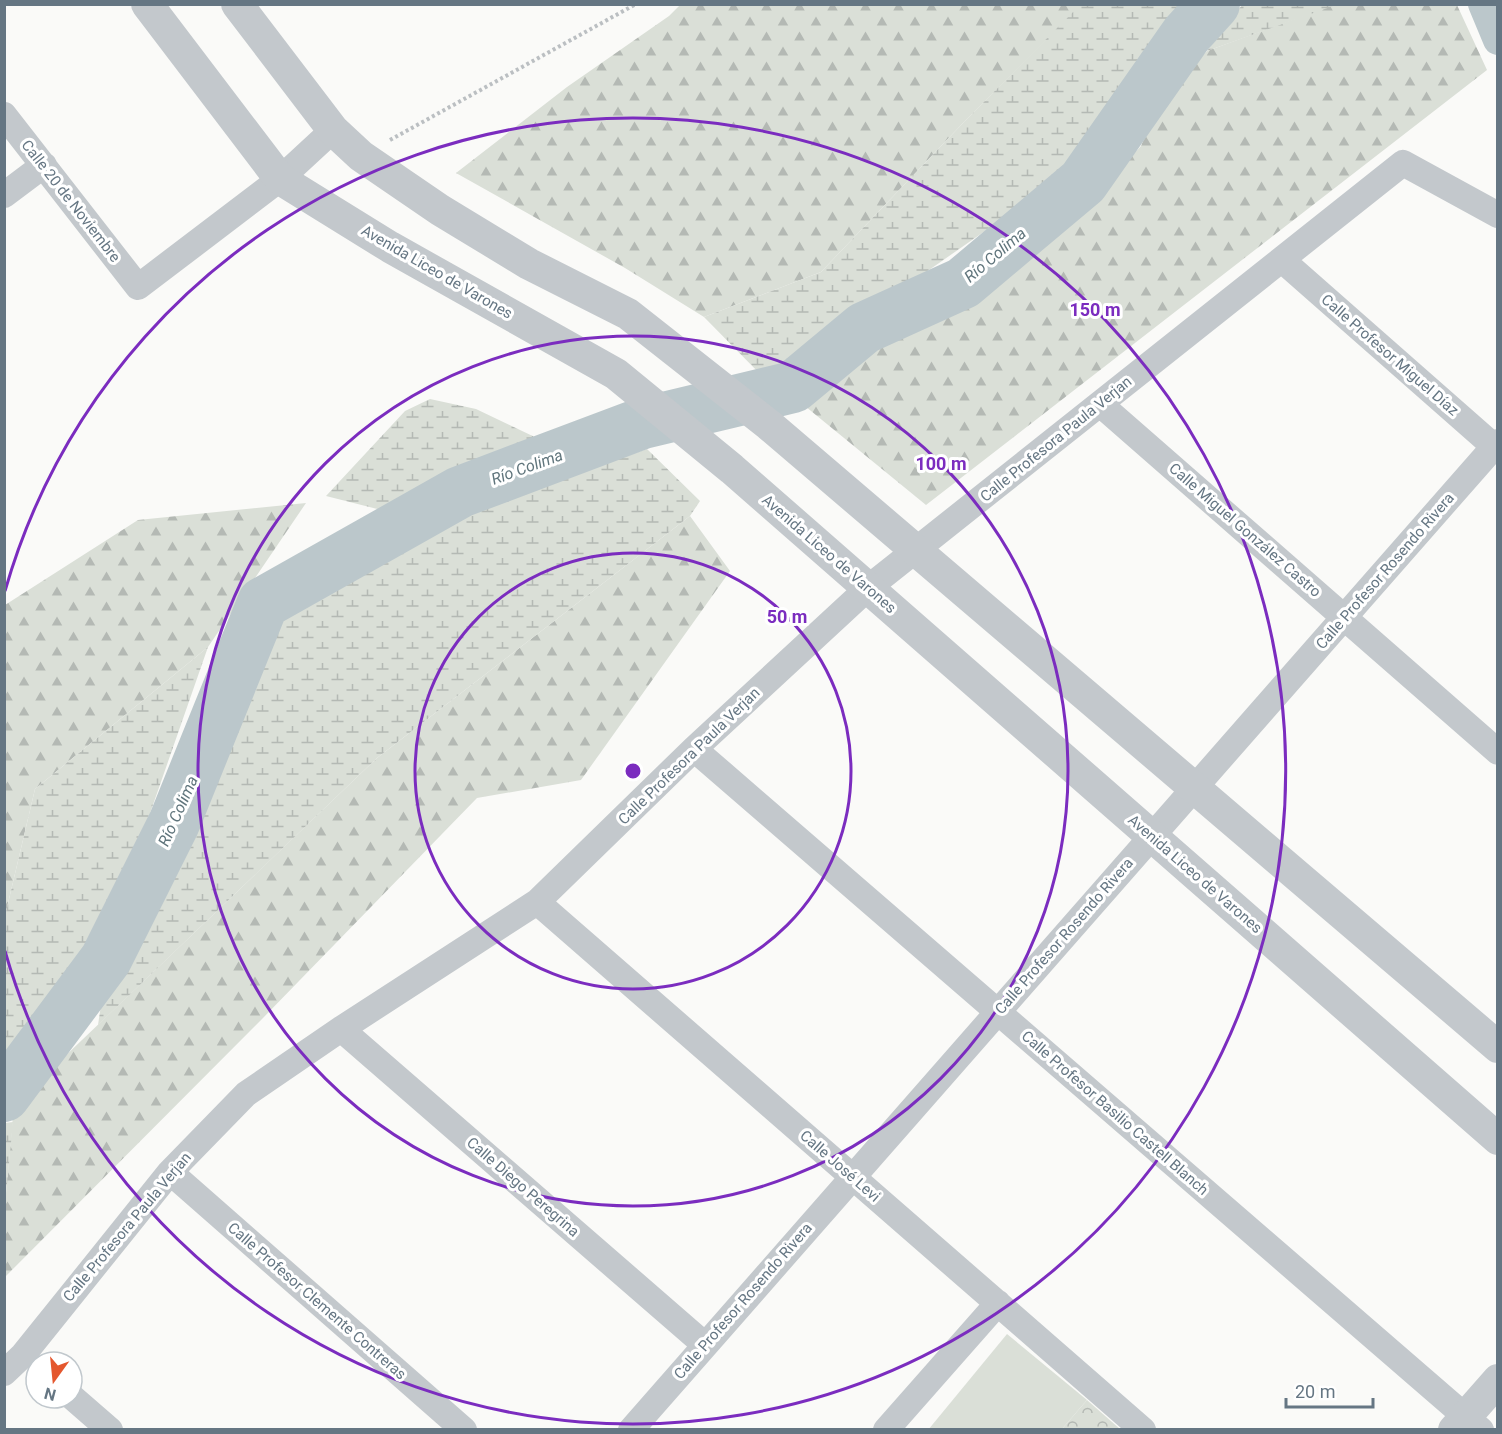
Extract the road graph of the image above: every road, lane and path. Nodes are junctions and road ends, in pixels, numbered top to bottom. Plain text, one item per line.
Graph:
1 (147, 4) edge
2 (237, 4) edge
3 (636, 4) edge
4 (4, 115) edge
5 (333, 130) junction
6 (361, 156) junction
7 (44, 165) junction
8 (280, 179) junction
9 (4, 195) edge
10 (1497, 215) edge
11 (1282, 260) junction
12 (1100, 404) junction
13 (1496, 446) edge
14 (916, 551) junction
15 (868, 588) junction
16 (1344, 617) junction
17 (694, 749) junction
18 (1497, 752) edge
19 (1194, 788) junction
20 (1151, 836) junction
21 (537, 902) junction
22 (998, 1011) junction
23 (341, 1029) junction
24 (1497, 1047) edge
25 (1497, 1139) edge
26 (170, 1172) junction
27 (853, 1176) junction
28 (998, 1303) junction
29 (705, 1345) junction
30 (36, 1350) edge
31 (24, 1363) edge
32 (4, 1373) edge
33 (1497, 1380) edge
34 (84, 1407) edge
35 (1467, 1425) edge
36 (110, 1430) edge
37 (464, 1430) edge
38 (631, 1430) edge
39 (886, 1430) edge
40 (1143, 1430) edge

1 - 8 street, Avenida Liceo de Varones
2 - 5 street
3 - 6 path
4 - 7 street, Calle 20 de Noviembre
5 - 6 street
5 - 8 street
6 - 14 street
7 - 8 street, Calle 20 de Noviembre
7 - 9 street
8 - 15 street, Avenida Liceo de Varones
10 - 11 street, Calle Profesora Paula Verjan
11 - 12 street, Calle Profesora Paula Verjan
11 - 13 street, Calle Profesor Miguel Díaz
12 - 14 street, Calle Profesora Paula Verjan
12 - 16 street, Calle Miguel González Castro
13 - 16 street, Calle Profesor Rosendo Rivera
14 - 15 street, Calle Profesora Paula Verjan
14 - 19 street
15 - 17 street, Calle Profesora Paula Verjan
15 - 20 street, Avenida Liceo de Varones
16 - 18 street, Calle Miguel González Castro
16 - 19 street, Calle Profesor Rosendo Rivera
17 - 21 street, Calle Profesora Paula Verjan
17 - 22 street, Calle Profesor Basilio Castell Blanch
19 - 20 street, Calle Profesor Rosendo Rivera
19 - 24 street
20 - 22 street, Calle Profesor Rosendo Rivera
20 - 25 street, Avenida Liceo de Varones
21 - 23 street, Calle Profesora Paula Verjan
21 - 27 street, Calle José Levi
22 - 27 street, Calle Profesor Rosendo Rivera
22 - 35 street, Calle Profesor Basilio Castell Blanch
23 - 26 street, Calle Profesora Paula Verjan
23 - 29 street, Calle Diego Peregrina
26 - 30 street, Calle Profesora Paula Verjan
26 - 37 street, Calle Profesor Clemente Contreras
27 - 28 street, Calle José Levi
27 - 29 street, Calle Profesor Rosendo Rivera
28 - 39 street
28 - 40 street, Calle José Levi
29 - 38 street, Calle Profesor Rosendo Rivera
31 - 32 street, Calle Profesora Paula Verjan
33 - 35 street
34 - 36 street

